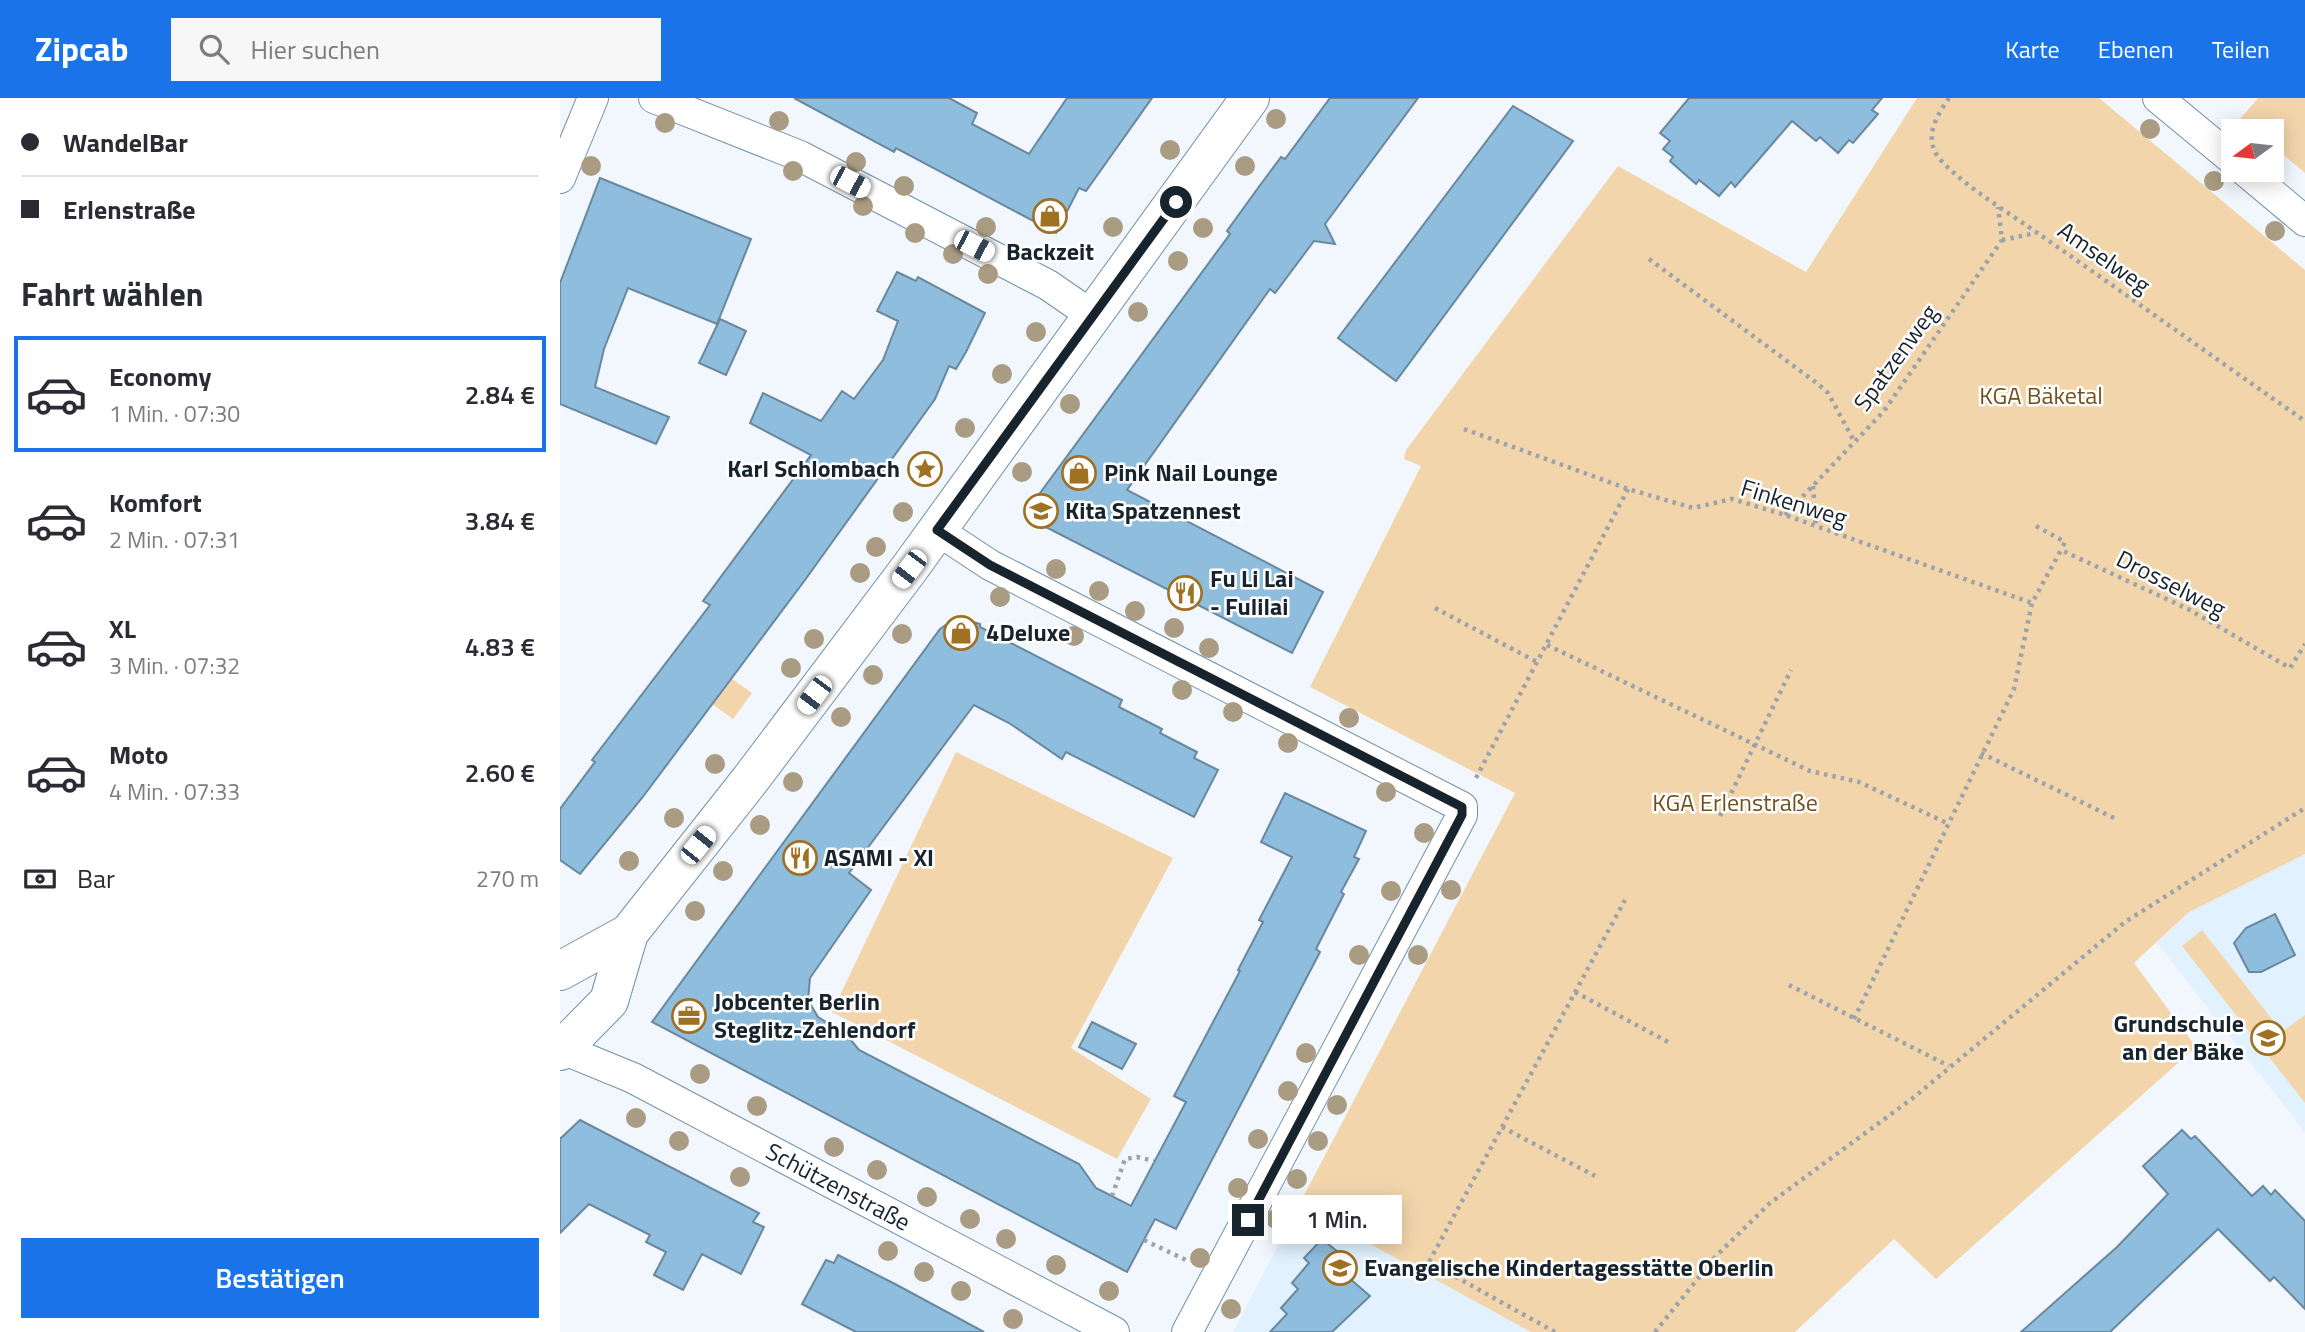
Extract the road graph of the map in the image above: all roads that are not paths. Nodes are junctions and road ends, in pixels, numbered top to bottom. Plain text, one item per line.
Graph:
1 (593, 98) edge
2 (654, 98) edge
3 (1250, 98) edge
4 (2158, 98) edge
5 (2221, 150) edge
6 (560, 178) edge
7 (2258, 182) edge
8 (2305, 221) edge
9 (1093, 316) junction
10 (937, 530) junction
11 (629, 933) junction
12 (560, 971) edge
13 (561, 1049) edge
14 (1114, 1332) edge
15 (1187, 1332) edge

1 - 6 street
2 - 9 street
3 - 9 street
4 - 5 street
7 - 8 street
9 - 10 street
10 - 11 street
10 - 15 street
11 - 12 street
11 - 13 street
13 - 14 street, Schützenstraße

